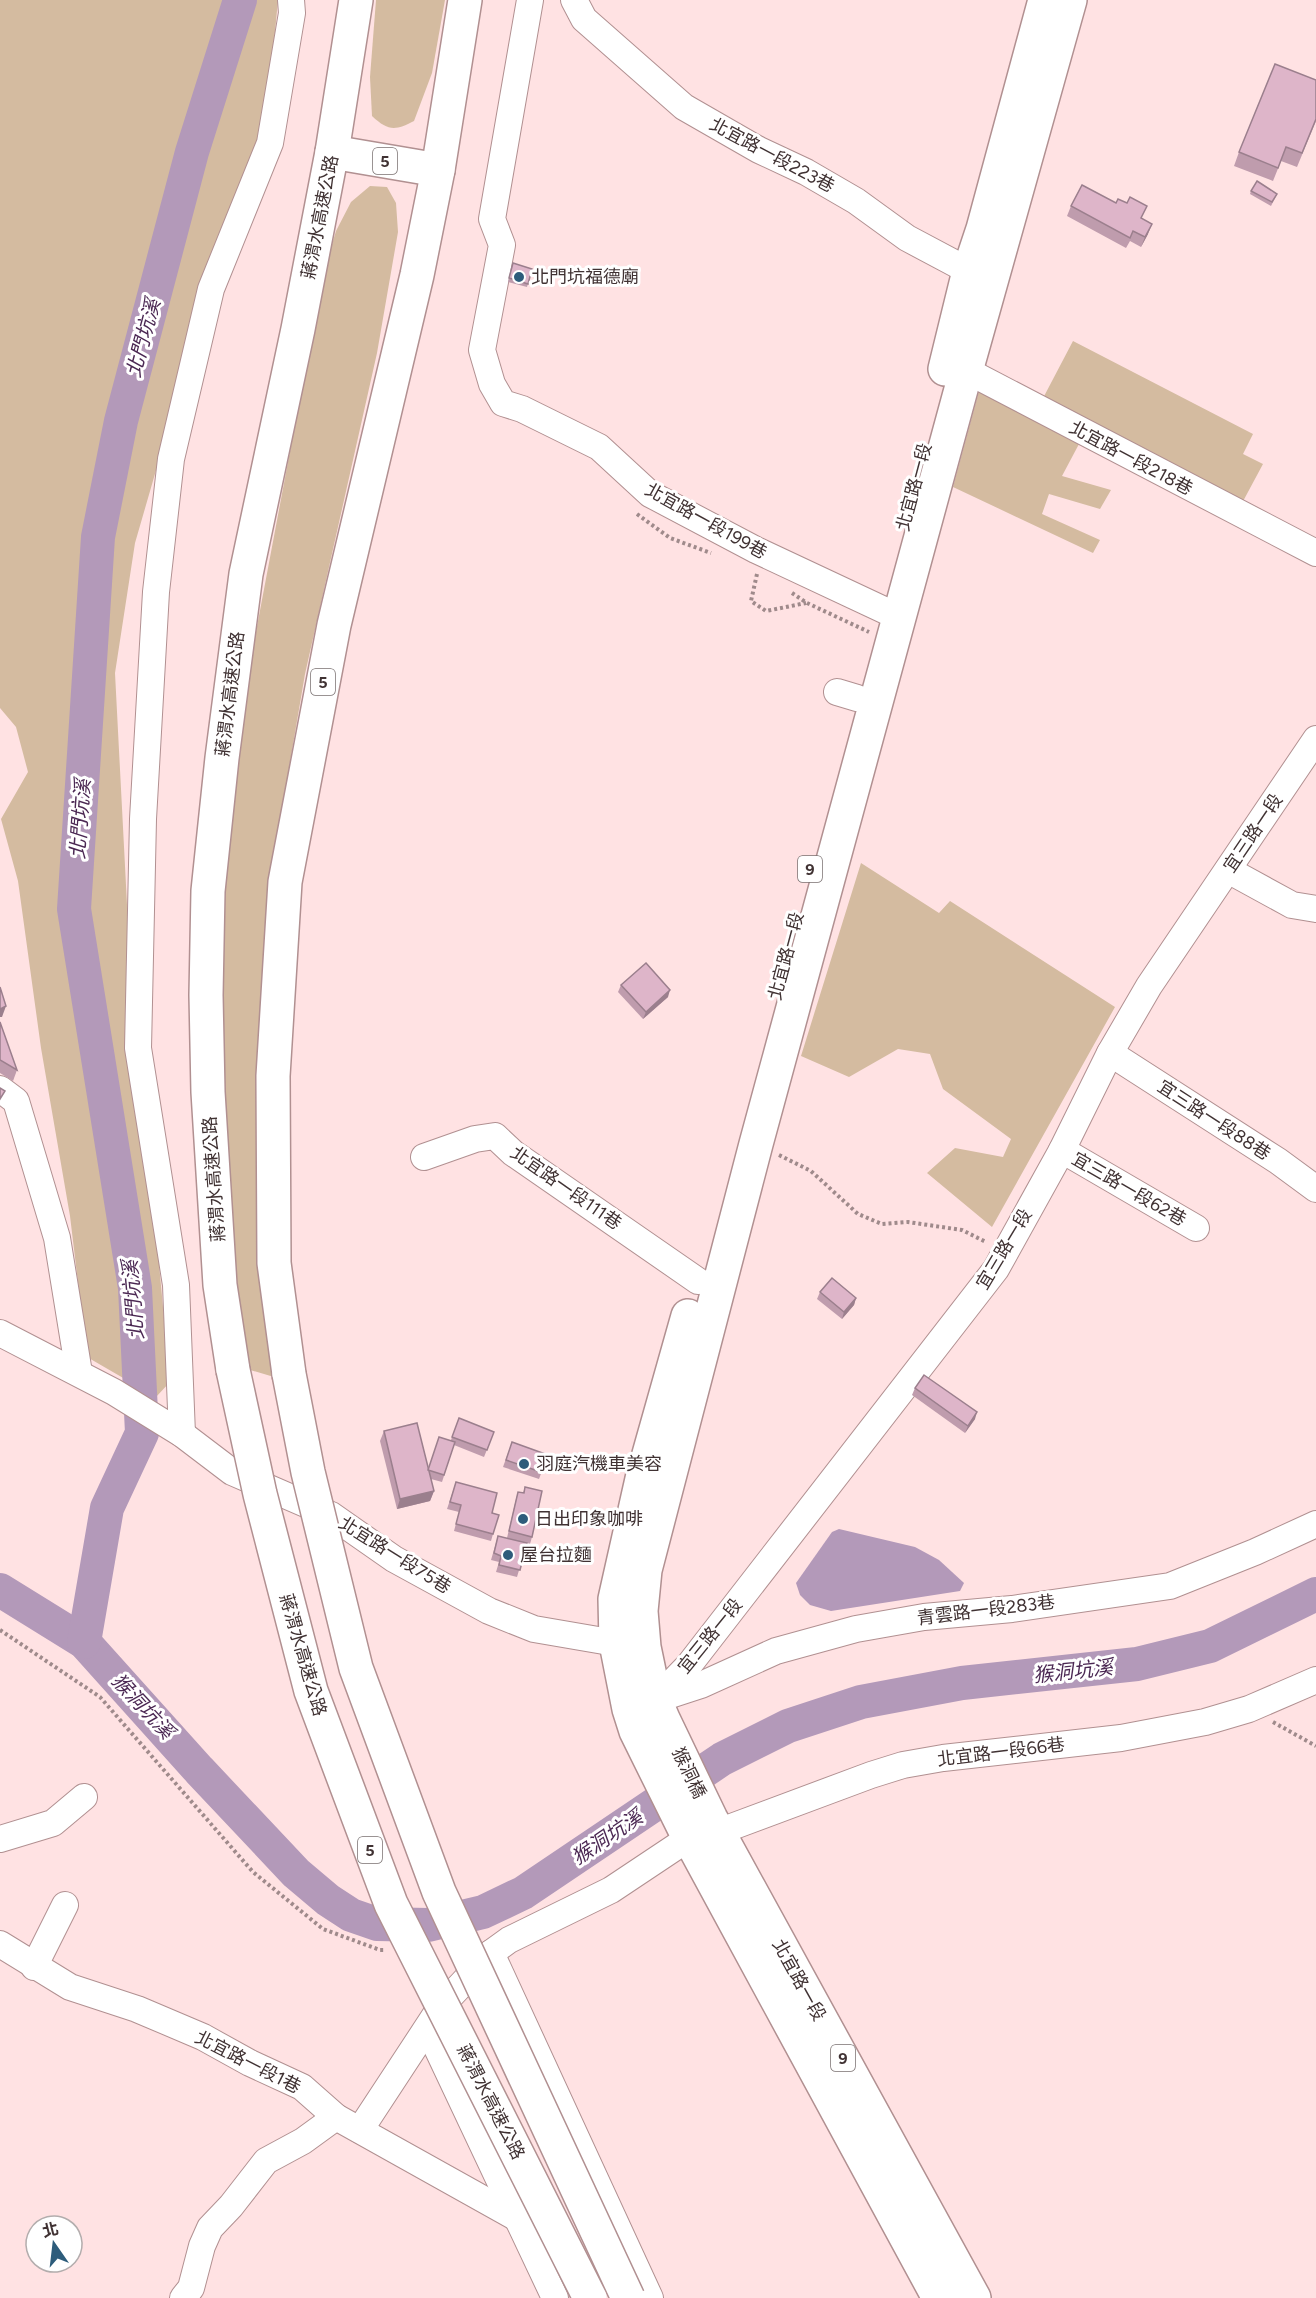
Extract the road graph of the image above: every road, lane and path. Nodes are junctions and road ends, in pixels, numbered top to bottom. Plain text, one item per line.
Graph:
1 (291, 0) edge
2 (356, 0) edge
3 (465, 0) edge
4 (530, 0) edge
5 (574, 0) edge
6 (1045, 0) edge
7 (1070, 0) edge
8 (332, 152) junction
9 (438, 170) junction
10 (981, 275) junction
11 (957, 365) junction
12 (1316, 554) edge
13 (758, 571) dead end
14 (807, 603) dead end
15 (891, 614) junction
16 (1316, 739) edge
17 (1228, 870) junction
18 (1316, 909) edge
19 (1110, 1053) junction
20 (0, 1089) edge
21 (756, 1144) junction
22 (1062, 1150) junction
23 (424, 1157) dead end
24 (1316, 1189) edge
25 (1196, 1228) dead end
26 (1006, 1251) junction
27 (698, 1281) junction
28 (0, 1333) edge
29 (79, 1373) junction
30 (172, 1428) junction
31 (1316, 1524) edge
32 (0, 1630) edge
33 (630, 1645) junction
34 (1316, 1680) edge
35 (1249, 1709) junction
36 (648, 1719) junction
37 (1316, 1746) edge
38 (84, 1797) dead end
39 (701, 1830) junction
40 (0, 1839) edge
41 (65, 1905) dead end
42 (0, 1944) edge
43 (388, 1949) dead end
44 (491, 1953) junction
45 (34, 1967) junction
46 (428, 2029) junction
47 (336, 2117) junction
48 (360, 2130) junction
49 (517, 2218) junction
50 (640, 2295) edge
51 (183, 2298) edge
52 (555, 2298) edge
53 (590, 2298) edge
54 (668, 2298) edge
55 (939, 2298) edge
56 (974, 2298) edge

1 - 30 street
2 - 8 main road, 蔣渭水高速公路 / 5
3 - 9 main road, 5
4 - 15 street, 北宜路一段199巷
5 - 10 street, 北宜路一段223巷
6 - 10 main road, 北宜路一段 / 9
7 - 10 main road, 北宜路一段 / 9
8 - 9 main road, 5
8 - 53 main road, 蔣渭水高速公路 / 5, bridge
9 - 50 main road, 5, bridge
10 - 11 main road, 北宜路一段 / 9
11 - 12 street, 北宜路一段218巷
11 - 15 main road, 北宜路一段 / 9
13 - 14 path
15 - 21 main road, 北宜路一段 / 9
15 - 27 main road, 北宜路一段 / 9
16 - 17 street, 宜三路一段
17 - 18 street
17 - 19 street, 宜三路一段
19 - 22 street, 宜三路一段
19 - 24 street, 宜三路一段88巷
20 - 29 street
21 - 26 path
21 - 33 main road, 北宜路一段 / 9
22 - 25 street, 宜三路一段62巷
22 - 26 street, 宜三路一段
23 - 27 street, 北宜路一段111巷
26 - 36 street, 宜三路一段
27 - 33 main road, 北宜路一段 / 9
28 - 29 street
29 - 30 street, 北宜路一段75巷
30 - 33 street, 北宜路一段75巷
31 - 36 street, 青雲路一段283巷
32 - 43 path
33 - 36 main road, 北宜路一段 / 9
34 - 35 street, 北宜路一段66巷
35 - 37 path
35 - 39 street, 北宜路一段66巷
36 - 39 main road, 猴洞橋 / 9
38 - 40 street
39 - 44 street, 北宜路一段66巷
39 - 55 main road, 北宜路一段 / 9
39 - 56 main road, 北宜路一段 / 9
41 - 45 street
42 - 45 street, 北宜路一段1巷
44 - 46 street, 北宜路一段66巷
44 - 50 street
45 - 47 street, 北宜路一段1巷
46 - 48 street, 北宜路一段66巷
46 - 49 street
47 - 48 street, 北宜路一段1巷
47 - 51 street
48 - 49 street, 北宜路一段1巷
49 - 52 street
50 - 54 street

